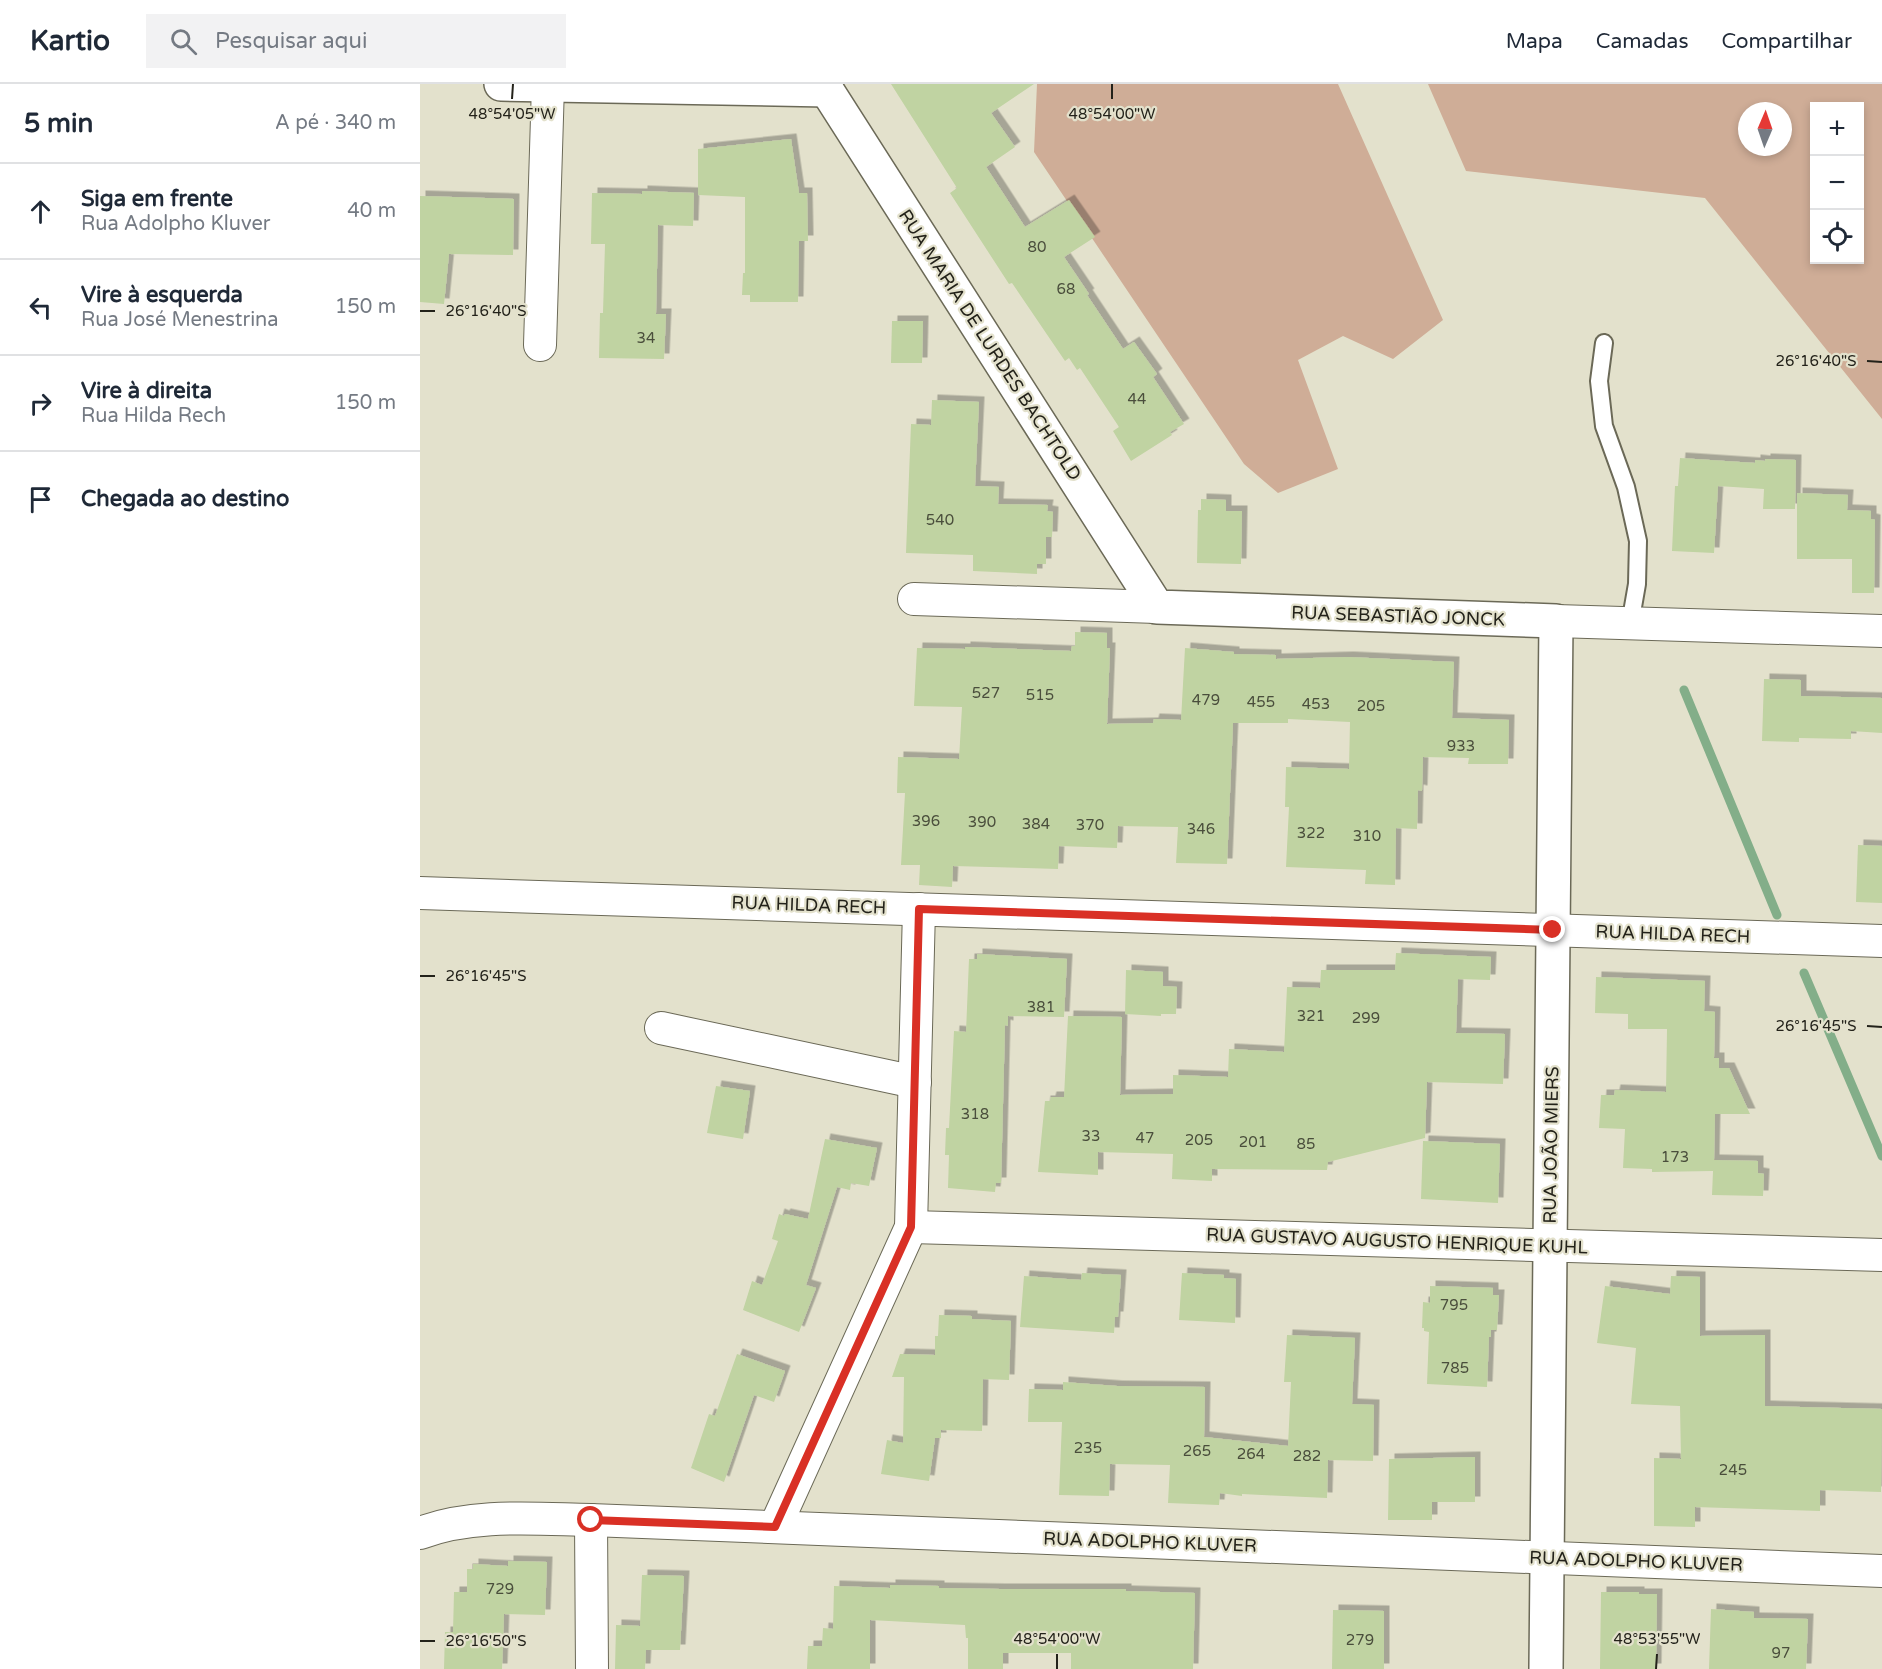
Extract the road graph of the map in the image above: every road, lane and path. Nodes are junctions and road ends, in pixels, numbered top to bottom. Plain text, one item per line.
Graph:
1 (501, 84) edge
2 (548, 85) edge
3 (825, 87) edge
4 (1604, 343) dead end
5 (540, 345) dead end
6 (914, 599) dead end
7 (1157, 607) junction
8 (1556, 621) junction
9 (1630, 624) junction
10 (1882, 631) edge
11 (420, 893) edge
12 (919, 909) junction
13 (1553, 930) junction
14 (1882, 941) edge
15 (661, 1028) dead end
16 (915, 1082) junction
17 (911, 1227) junction
18 (1550, 1246) junction
19 (1882, 1255) edge
20 (591, 1520) junction
21 (775, 1527) junction
22 (420, 1533) edge
23 (1547, 1558) junction
24 (1882, 1571) edge
25 (592, 1669) edge
26 (1546, 1669) edge

1 - 2 street
2 - 3 street
2 - 5 street
3 - 7 street, RUA MARIA DE LURDES BACHTOLD
4 - 9 lane
6 - 7 street, RUA SEBASTIÃO JONCK
7 - 8 street, RUA SEBASTIÃO JONCK
8 - 9 street, RUA SEBASTIÃO JONCK
8 - 13 street, RUA JOÃO MIERS
9 - 10 street, RUA SEBASTIÃO JONCK
11 - 12 street, RUA HILDA RECH
12 - 13 street, RUA HILDA RECH
12 - 16 street
13 - 14 street, RUA HILDA RECH
13 - 18 street, RUA JOÃO MIERS
15 - 16 street
16 - 17 street
17 - 18 street, RUA GUSTAVO AUGUSTO HENRIQUE KUHL
17 - 21 street
18 - 19 street, RUA GUSTAVO AUGUSTO HENRIQUE KUHL
18 - 23 street, RUA JOÃO MIERS
20 - 21 street, RUA ADOLPHO KLUVER
20 - 22 street, RUA ADOLPHO KLUVER
20 - 25 street
21 - 23 street, RUA ADOLPHO KLUVER
23 - 24 street, RUA ADOLPHO KLUVER
23 - 26 street, RUA JOÃO MIERS

